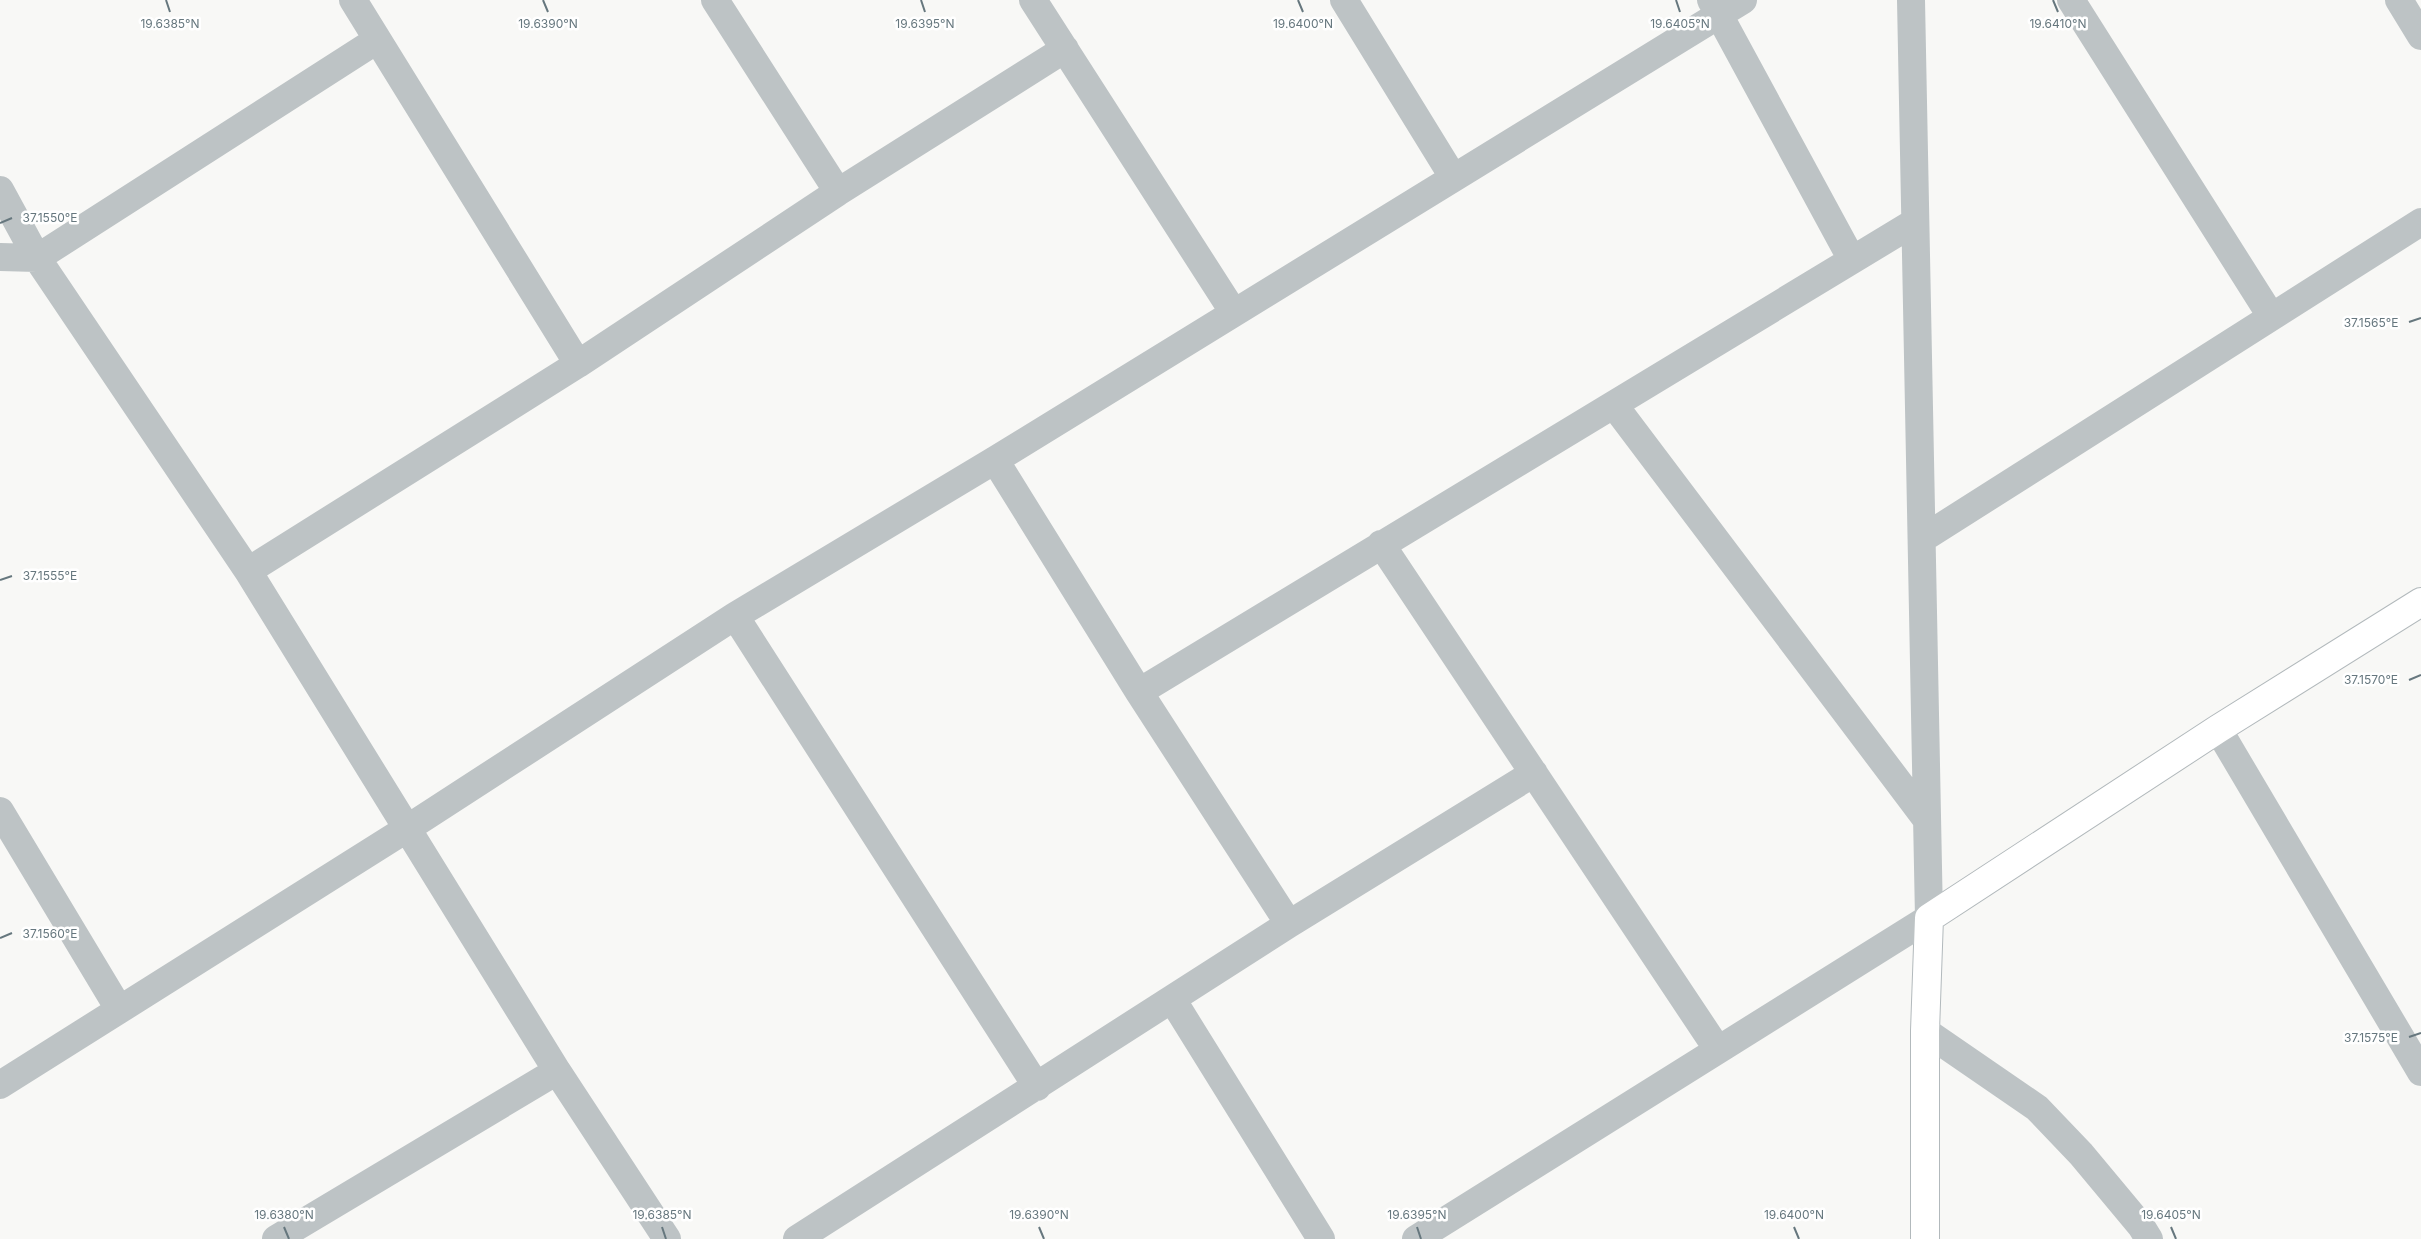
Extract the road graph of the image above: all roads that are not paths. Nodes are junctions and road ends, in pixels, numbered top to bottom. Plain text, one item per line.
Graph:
1 (352, 0) edge
2 (716, 0) edge
3 (1033, 0) edge
4 (1344, 0) edge
5 (1743, 0) edge
6 (1911, 0) edge
7 (2071, 0) edge
8 (2399, 0) edge
9 (1715, 7) edge
10 (2421, 36) edge
11 (378, 40) junction
12 (1065, 49) junction
13 (1453, 177) junction
14 (0, 190) edge
15 (838, 192) junction
16 (1915, 222) junction
17 (2421, 222) edge
18 (0, 257) edge
19 (37, 258) junction
20 (1852, 260) junction
21 (1234, 313) junction
22 (2271, 316) junction
23 (578, 364) junction
24 (1614, 405) junction
25 (995, 460) junction
26 (1922, 538) junction
27 (1381, 544) junction
28 (248, 571) junction
29 (2421, 602) edge
30 (735, 616) junction
31 (1139, 692) junction
32 (2218, 729) junction
33 (1534, 773) junction
34 (0, 811) edge
35 (1927, 820) junction
36 (408, 828) junction
37 (1928, 918) junction
38 (1289, 924) junction
39 (1172, 999) junction
40 (120, 1008) junction
41 (1925, 1031) junction
42 (1718, 1050) junction
43 (557, 1071) junction
44 (2421, 1072) edge
45 (0, 1085) edge
46 (1037, 1087) junction
47 (1449, 1230) edge
48 (279, 1238) edge
49 (667, 1239) edge
50 (797, 1239) edge
51 (1321, 1239) edge
52 (1416, 1239) edge
53 (1924, 1239) edge
54 (2148, 1239) edge

1 - 11 street
2 - 15 street
3 - 12 street
4 - 13 street
5 - 9 street
6 - 16 street
7 - 22 street
8 - 10 street
9 - 13 street
9 - 20 street
11 - 19 street
11 - 23 street
12 - 15 street
12 - 21 street
13 - 21 street
14 - 19 street
15 - 23 street
16 - 20 street
16 - 26 street
17 - 22 street
18 - 19 street
19 - 28 street
20 - 24 street
21 - 25 street
22 - 26 street
23 - 28 street
24 - 27 street
24 - 35 street
25 - 30 street
25 - 31 street
26 - 35 street
27 - 31 street
27 - 33 street
28 - 36 street
29 - 32 street
30 - 36 street
30 - 46 street
31 - 38 street
32 - 37 street
32 - 44 street
33 - 38 street
33 - 42 street
34 - 40 street
35 - 37 street
36 - 40 street
36 - 43 street
37 - 41 street
37 - 42 street
38 - 39 street
39 - 46 street
39 - 51 street
40 - 45 street
41 - 53 street
41 - 54 street
42 - 47 street
43 - 48 street
43 - 49 street
46 - 50 street
47 - 52 street

